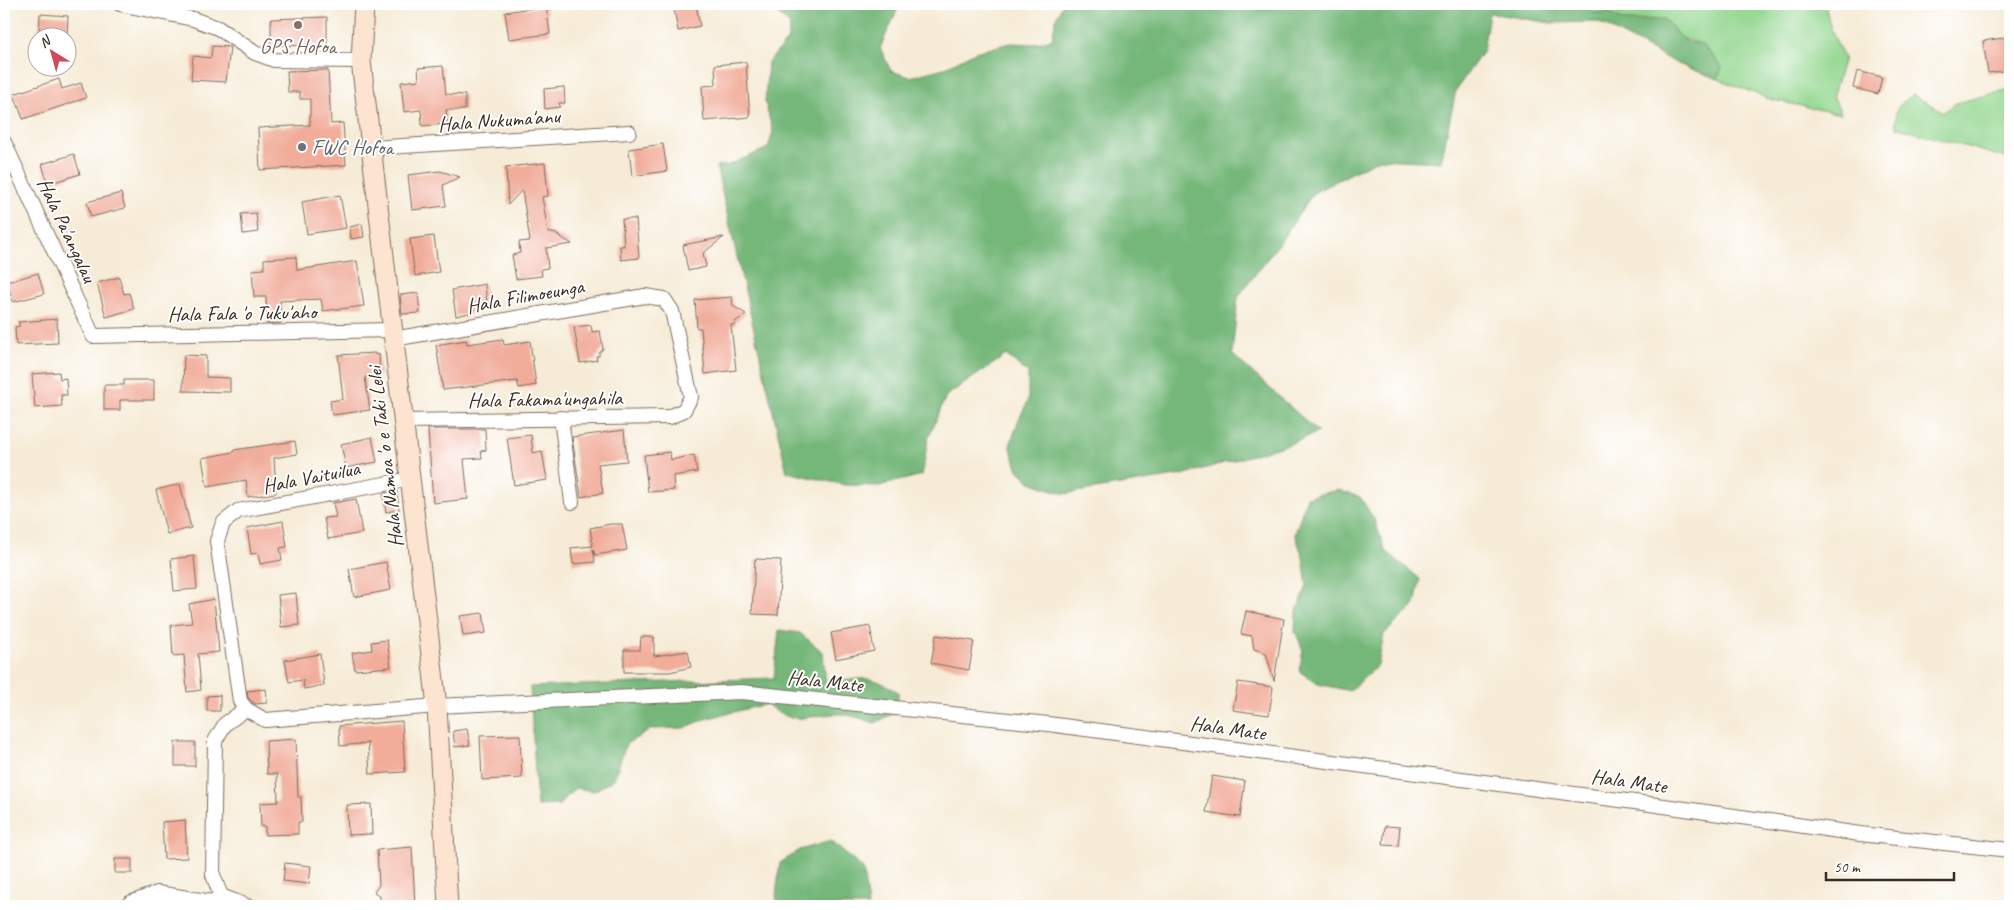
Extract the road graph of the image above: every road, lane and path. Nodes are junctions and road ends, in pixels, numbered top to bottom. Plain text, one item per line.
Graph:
1 (120, 4) edge
2 (364, 4) edge
3 (361, 60) junction
4 (629, 132) dead end
5 (4, 142) edge
6 (371, 148) junction
7 (392, 335) junction
8 (93, 336) joint
9 (684, 410) joint
10 (561, 418) junction
11 (404, 421) junction
12 (410, 479) junction
13 (572, 502) dead end
14 (437, 706) junction
15 (246, 709) junction
16 (2010, 850) edge
17 (221, 896) junction
18 (127, 906) edge
19 (247, 906) edge
20 (448, 906) edge

1 - 3 street
2 - 3 street, Hala Namoa 'o e Taki Lelei
3 - 6 street, Hala Namoa 'o e Taki Lelei
4 - 6 street, Hala Nukuma'anu
5 - 8 street, Hala Pa'angalau
6 - 7 street, Hala Namoa 'o e Taki Lelei
7 - 8 street, Hala Fala 'o Tuku'aho
7 - 9 street, Hala Filimoeunga
7 - 11 street, Hala Namoa 'o e Taki Lelei
9 - 10 street, Hala Fakama'ungahila
10 - 11 street, Hala Fakama'ungahila
10 - 13 street
11 - 12 street, Hala Namoa 'o e Taki Lelei
12 - 14 street, Hala Namoa 'o e Taki Lelei
12 - 15 street, Hala Vaituilua
14 - 15 street, Hala Mate
14 - 16 street, Hala Mate
14 - 20 street, Hala Namoa 'o e Taki Lelei
15 - 17 street
17 - 18 street
17 - 19 street

